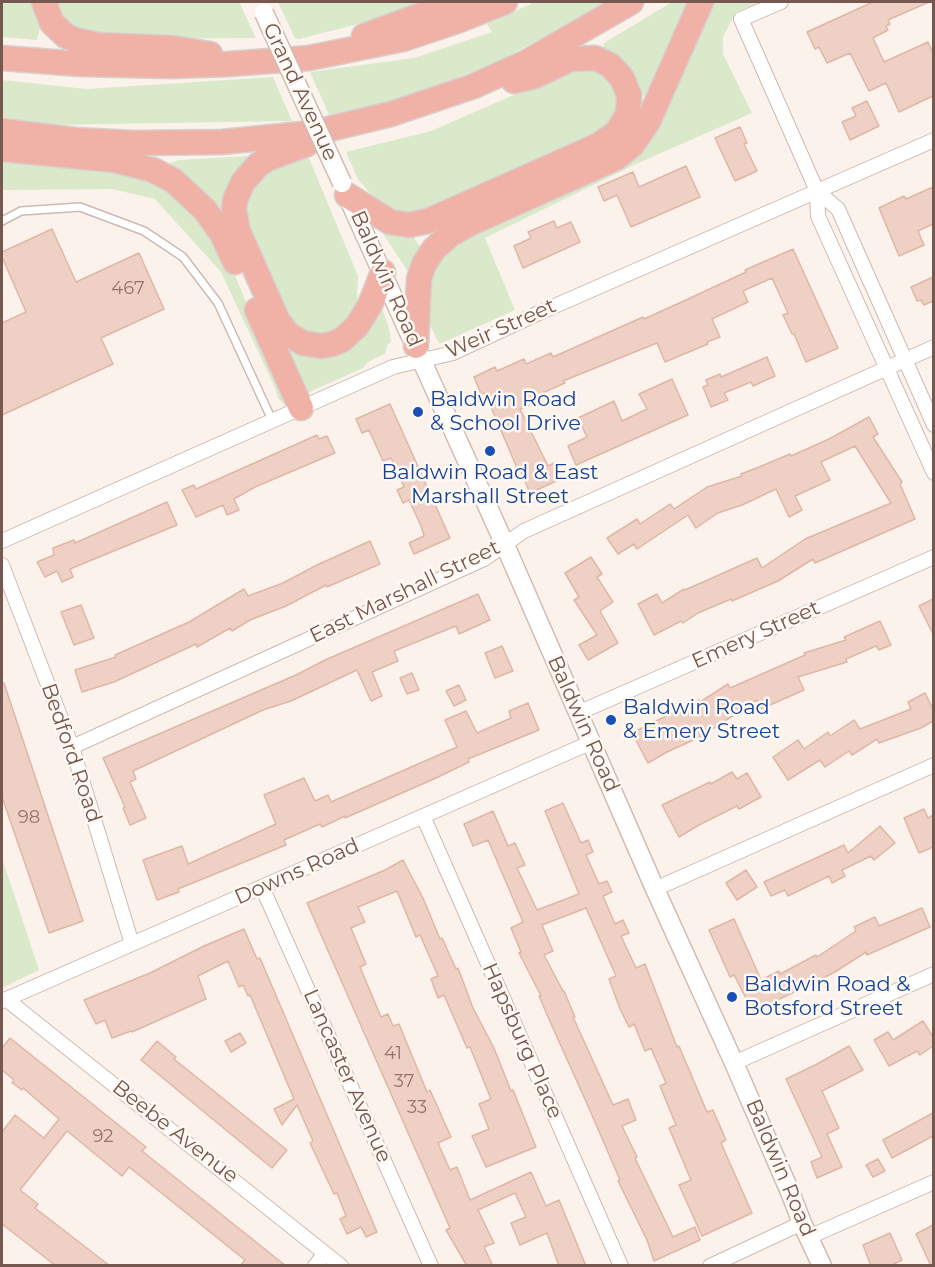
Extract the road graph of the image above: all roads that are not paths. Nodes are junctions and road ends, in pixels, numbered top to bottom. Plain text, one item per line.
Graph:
1 (44, 2) edge
2 (458, 2) edge
3 (506, 2) edge
4 (631, 2) edge
5 (701, 2) edge
6 (781, 2) edge
7 (261, 7) edge
8 (2, 58) edge
9 (309, 58) junction
10 (263, 62) junction
11 (447, 96) junction
12 (365, 121) junction
13 (2, 131) edge
14 (933, 140) edge
15 (2, 149) edge
16 (345, 189) junction
17 (817, 191) junction
18 (2, 221) edge
19 (383, 272) junction
20 (933, 347) edge
21 (420, 353) junction
22 (905, 360) junction
23 (886, 368) junction
24 (301, 408) junction
25 (272, 420) junction
26 (933, 425) edge
27 (933, 473) edge
28 (2, 541) edge
29 (505, 545) junction
30 (933, 557) edge
31 (2, 565) edge
32 (578, 713) junction
33 (592, 742) junction
34 (72, 747) junction
35 (933, 765) edge
36 (423, 816) junction
37 (262, 887) junction
38 (655, 889) junction
39 (132, 944) junction
40 (933, 974) edge
41 (4, 1000) edge
42 (734, 1063) junction
43 (933, 1182) edge
44 (805, 1230) junction
45 (325, 1253) junction
46 (315, 1266) edge
47 (342, 1266) edge
48 (431, 1266) edge
49 (621, 1266) edge
50 (710, 1266) edge
51 (822, 1266) edge

1 - 10 highway
2 - 9 highway
3 - 9 highway
4 - 11 highway
5 - 21 highway
6 - 17 street
7 - 16 main road, Grand Avenue, bridge
8 - 10 highway
9 - 10 highway
11 - 12 highway
11 - 16 highway
12 - 13 highway
12 - 19 highway
14 - 17 street, Weir Street
15 - 24 highway
16 - 19 main road, Baldwin Road
17 - 21 street, Weir Street
17 - 22 street
17 - 23 street
18 - 25 lane
19 - 21 main road, Baldwin Road
20 - 22 street, East Marshall Street
21 - 24 street, Weir Street
21 - 29 main road, Baldwin Road
22 - 23 street, East Marshall Street
22 - 26 street
23 - 27 street
23 - 29 street, East Marshall Street
24 - 25 street, Weir Street
25 - 28 street, Weir Street
29 - 32 main road, Baldwin Road
29 - 34 street, East Marshall Street
30 - 32 street, Emery Street
31 - 34 street, Bedford Road
32 - 33 main road, Baldwin Road
33 - 36 street, Downs Road
33 - 38 main road, Baldwin Road
34 - 39 street, Bedford Road
35 - 38 street
36 - 37 street, Downs Road
36 - 49 street, Hapsburg Place
37 - 39 street, Downs Road
37 - 48 street, Lancaster Avenue
38 - 42 main road, Baldwin Road
39 - 41 street, Downs Road
40 - 42 street
41 - 45 street, Beebe Avenue
42 - 44 main road, Baldwin Road
43 - 44 street
44 - 50 street
44 - 51 main road, Baldwin Road
45 - 46 street
45 - 47 street, Beebe Avenue

